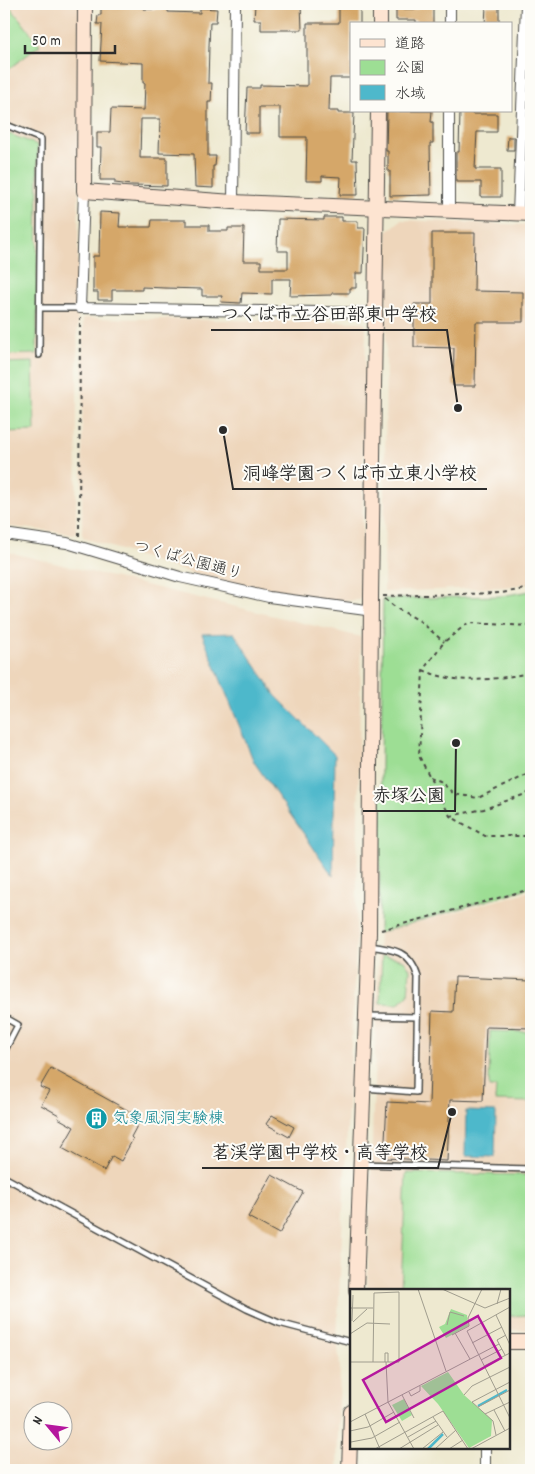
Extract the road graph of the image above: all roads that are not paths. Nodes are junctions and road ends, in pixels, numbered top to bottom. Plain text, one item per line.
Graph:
1 (85, 4) edge
2 (235, 4) edge
3 (380, 4) edge
4 (450, 4) edge
5 (526, 4) edge
6 (380, 22) edge
7 (450, 22) edge
8 (378, 112) edge
9 (449, 112) edge
10 (4, 124) edge
11 (84, 191) junction
12 (233, 202) junction
13 (377, 207) junction
14 (449, 210) junction
15 (525, 214) edge
16 (40, 308) junction
17 (80, 308) junction
18 (376, 313) junction
19 (39, 355) dead end
20 (4, 534) edge
21 (366, 610) dead end
22 (368, 946) junction
23 (366, 1016) junction
24 (4, 1017) edge
25 (417, 1017) junction
26 (4, 1052) edge
27 (363, 1088) junction
28 (360, 1164) junction
29 (531, 1169) edge
30 (4, 1177) edge
31 (356, 1289) edge
32 (350, 1342) edge
33 (510, 1342) edge
34 (531, 1342) edge
35 (350, 1441) edge
36 (485, 1449) edge
37 (349, 1470) edge
38 (486, 1470) edge

1 - 11 street
2 - 12 street
3 - 6 street
4 - 7 street
5 - 15 street
8 - 13 street
9 - 14 street
10 - 16 lane
11 - 12 street
11 - 17 street
12 - 13 street
13 - 14 street
13 - 18 street
14 - 15 street
16 - 17 lane
16 - 19 lane
17 - 18 street
18 - 22 street
20 - 21 street, つくば公園通り
22 - 23 street
22 - 25 lane
23 - 25 lane
23 - 27 street
24 - 26 lane
25 - 27 lane
27 - 28 street
28 - 29 lane
28 - 31 street
30 - 32 lane
33 - 34 street
35 - 37 street
36 - 38 street

